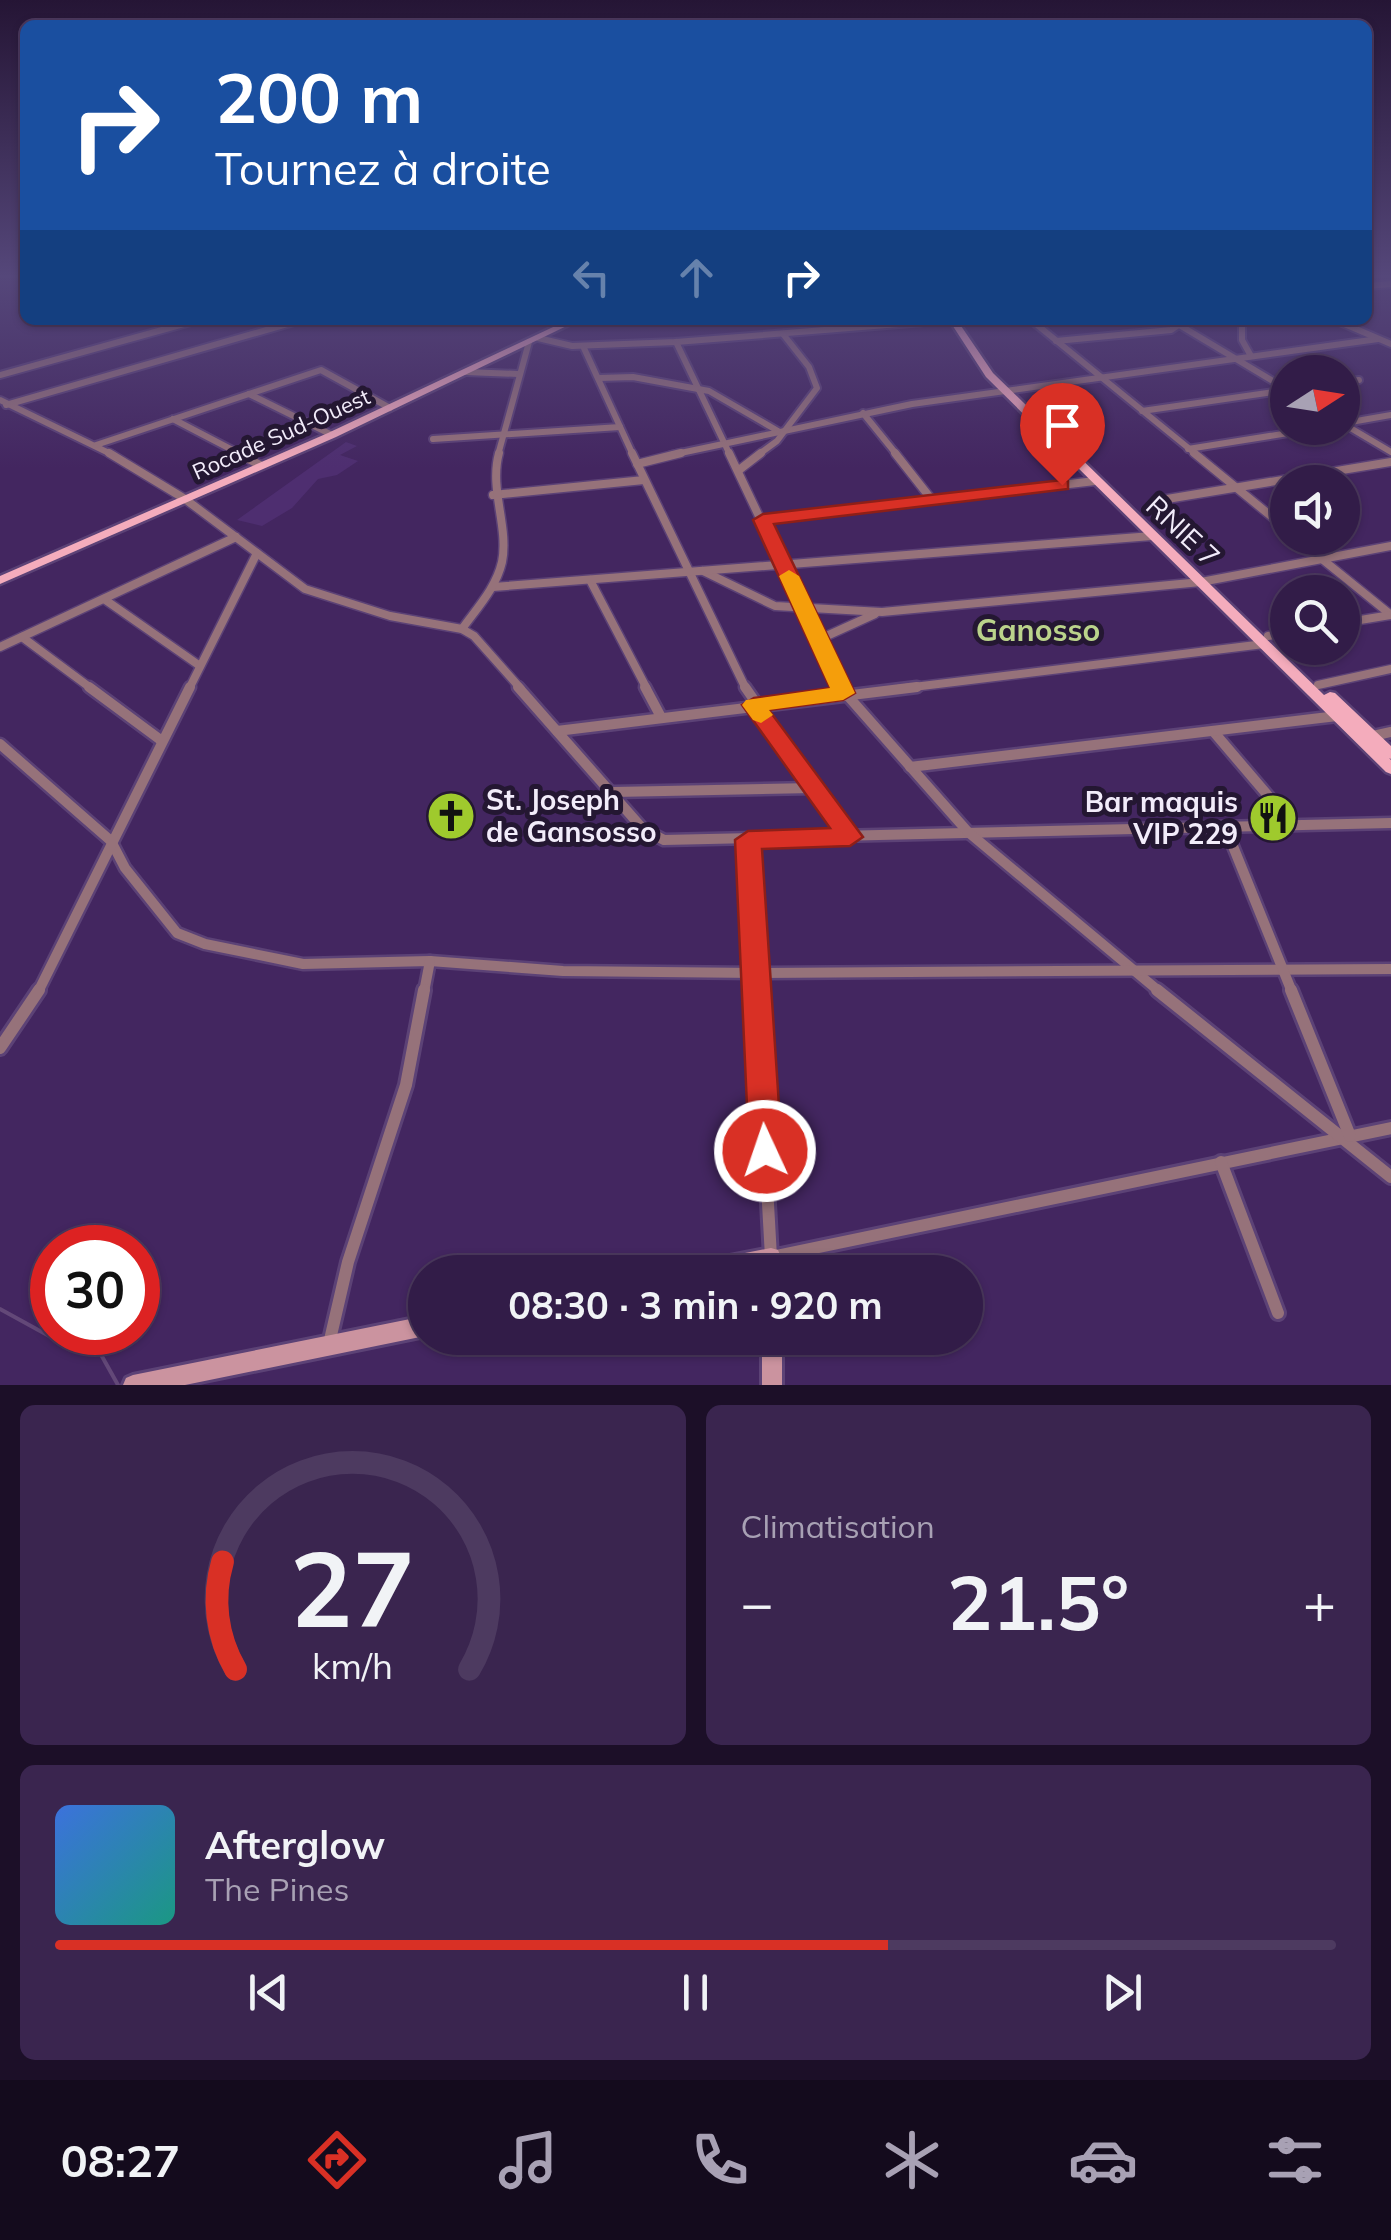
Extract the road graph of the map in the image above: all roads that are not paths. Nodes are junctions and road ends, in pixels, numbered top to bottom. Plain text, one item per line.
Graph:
1 (130, 339) edge
2 (235, 339) edge
3 (536, 339) edge
4 (721, 339) edge
5 (787, 339) edge
6 (965, 339) edge
7 (1053, 339) edge
8 (1081, 339) edge
9 (1205, 339) edge
10 (1374, 339) edge
11 (533, 340) junction
12 (1242, 340) joint
13 (1056, 341) junction
14 (676, 342) junction
15 (583, 346) junction
16 (1227, 352) junction
17 (1251, 356) junction
18 (1234, 358) junction
19 (466, 372) junction
20 (0, 374) edge
21 (518, 374) junction
22 (1100, 376) junction
23 (599, 378) junction
24 (1270, 380) edge
25 (696, 387) junction
26 (1009, 392) junction
27 (1270, 392) edge
28 (249, 394) junction
29 (2, 404) edge
30 (390, 408) junction
31 (1142, 410) junction
32 (862, 412) junction
33 (1391, 415) edge
34 (173, 420) junction
35 (1360, 421) edge
36 (620, 428) junction
37 (783, 431) junction
38 (1360, 434) edge
39 (332, 435) junction
40 (504, 436) junction
41 (1270, 436) edge
42 (433, 439) dead end
43 (725, 440) junction
44 (96, 445) junction
45 (1188, 449) junction
46 (1391, 452) edge
47 (1391, 462) edge
48 (637, 464) junction
49 (260, 465) junction
50 (740, 470) junction
51 (644, 480) junction
52 (1094, 482) junction
53 (1236, 488) junction
54 (493, 495) junction
55 (184, 499) junction
56 (932, 500) junction
57 (1161, 500) dead end
58 (1270, 515) edge
59 (763, 520) junction
60 (1152, 536) junction
61 (236, 537) junction
62 (1391, 546) edge
63 (257, 553) junction
64 (1317, 555) edge
65 (1322, 559) junction
66 (784, 565) junction
67 (703, 571) junction
68 (686, 572) junction
69 (0, 580) edge
70 (590, 580) junction
71 (1206, 581) junction
72 (493, 587) junction
73 (104, 599) junction
74 (803, 610) junction
75 (882, 612) junction
76 (1391, 615) edge
77 (1360, 620) edge
78 (462, 628) junction
79 (22, 637) junction
80 (820, 638) junction
81 (1270, 639) edge
82 (1266, 640) junction
83 (0, 647) edge
84 (200, 666) junction
85 (1391, 668) edge
86 (1318, 685) junction
87 (843, 693) junction
88 (754, 705) junction
89 (1337, 716) junction
90 (661, 717) junction
91 (558, 731) junction
92 (1213, 731) junction
93 (1391, 732) edge
94 (1373, 736) junction
95 (162, 741) junction
96 (0, 744) edge
97 (1391, 754) edge
98 (910, 767) junction
99 (1391, 769) edge
100 (813, 788) junction
101 (614, 792) junction
102 (1391, 822) edge
103 (1293, 825) junction
104 (1226, 829) junction
105 (968, 832) junction
106 (850, 837) junction
107 (748, 840) junction
108 (111, 841) junction
109 (430, 961) junction
110 (1282, 968) junction
111 (1128, 969) junction
112 (1391, 969) edge
113 (756, 973) junction
114 (0, 1048) edge
115 (1391, 1128) edge
116 (1345, 1137) junction
117 (1221, 1162) junction
118 (1391, 1177) edge
119 (770, 1255) edge
120 (815, 1255) edge
121 (1278, 1314) dead end
122 (408, 1330) edge
123 (328, 1346) junction
124 (772, 1355) edge
125 (133, 1385) edge
126 (772, 1385) edge

1 - 20 street
2 - 29 street
3 - 11 main road, Rocade Sud-Ouest
4 - 14 street
5 - 37 street
6 - 26 main road, RNIE 7 / RNIE 7
7 - 13 street
8 - 13 street
9 - 16 street
10 - 17 street
11 - 15 street
11 - 19 main road, Rocade Sud-Ouest
11 - 21 street
12 - 16 street
12 - 17 street
13 - 22 street
14 - 15 street
14 - 25 street
15 - 23 street
16 - 18 street
17 - 18 street
18 - 22 street
18 - 24 street
19 - 21 street
19 - 30 main road, Rocade Sud-Ouest
21 - 40 street
22 - 26 street
22 - 31 street
23 - 25 street
23 - 36 street
25 - 37 street
25 - 43 street
26 - 32 street
26 - 52 main road, RNIE 7 / RNIE 7
26 - 71 main road, RNIE 7 / RNIE 7
27 - 31 street
28 - 30 street
28 - 34 street
28 - 39 street
29 - 44 street
30 - 39 main road, Rocade Sud-Ouest
31 - 45 street
32 - 37 street
32 - 56 street
33 - 35 street
34 - 44 street
34 - 49 street
36 - 40 street
36 - 48 street
37 - 43 street
37 - 50 street
38 - 46 street
39 - 49 main road, Rocade Sud-Ouest
40 - 42 street
40 - 54 street
41 - 45 street
43 - 48 street
43 - 50 street
44 - 55 street
45 - 53 street
47 - 53 street
48 - 51 street
49 - 55 main road, Rocade Sud-Ouest
50 - 59 street
51 - 54 street
51 - 68 street
52 - 56 street
52 - 60 main road, RNIE 7 / RNIE 7
53 - 57 street
53 - 58 street
54 - 72 street
55 - 61 street
55 - 69 main road, Rocade Sud-Ouest
56 - 59 street
59 - 66 street
60 - 66 street
60 - 71 main road, RNIE 7 / RNIE 7
61 - 63 street
61 - 73 street
62 - 65 street
63 - 78 street
63 - 84 street
64 - 65 street
65 - 71 street
65 - 76 street
66 - 67 street
66 - 74 street
67 - 68 street
67 - 74 street
68 - 70 street
68 - 88 street
70 - 72 street
70 - 90 street
71 - 75 street
71 - 82 main road, RNIE 7 / RNIE 7
72 - 78 street
73 - 79 street
73 - 84 street
74 - 75 street
74 - 80 street
75 - 80 street
76 - 77 street
78 - 91 street
79 - 83 street
79 - 95 street
80 - 87 street
81 - 82 street
82 - 86 main road, RNIE 7 / RNIE 7
82 - 87 street
82 - 89 main road, RNIE 7 / RNIE 7
84 - 95 street
85 - 86 street
86 - 94 main road, RNIE 7 / RNIE 7
87 - 88 street
87 - 98 street
88 - 90 street
88 - 100 street
89 - 92 street
89 - 99 main road, RNIE 7 / RNIE 7
90 - 91 street
91 - 101 street
92 - 98 street
92 - 103 street
93 - 94 street
94 - 97 main road, RNIE 7 / RNIE 7
95 - 108 street
96 - 108 street
98 - 105 street
100 - 101 street
100 - 106 street
101 - 107 street
102 - 103 street
103 - 104 street
104 - 105 street
104 - 110 street
105 - 106 street
105 - 111 street
106 - 107 street
107 - 113 street
108 - 109 street
108 - 114 street
109 - 113 street
109 - 123 street
110 - 111 street
110 - 112 street
110 - 116 street
111 - 113 street
111 - 116 street
113 - 119 street
115 - 116 street
116 - 117 street
116 - 118 street
117 - 120 street
117 - 121 street
122 - 123 street
123 - 125 street
124 - 126 street

